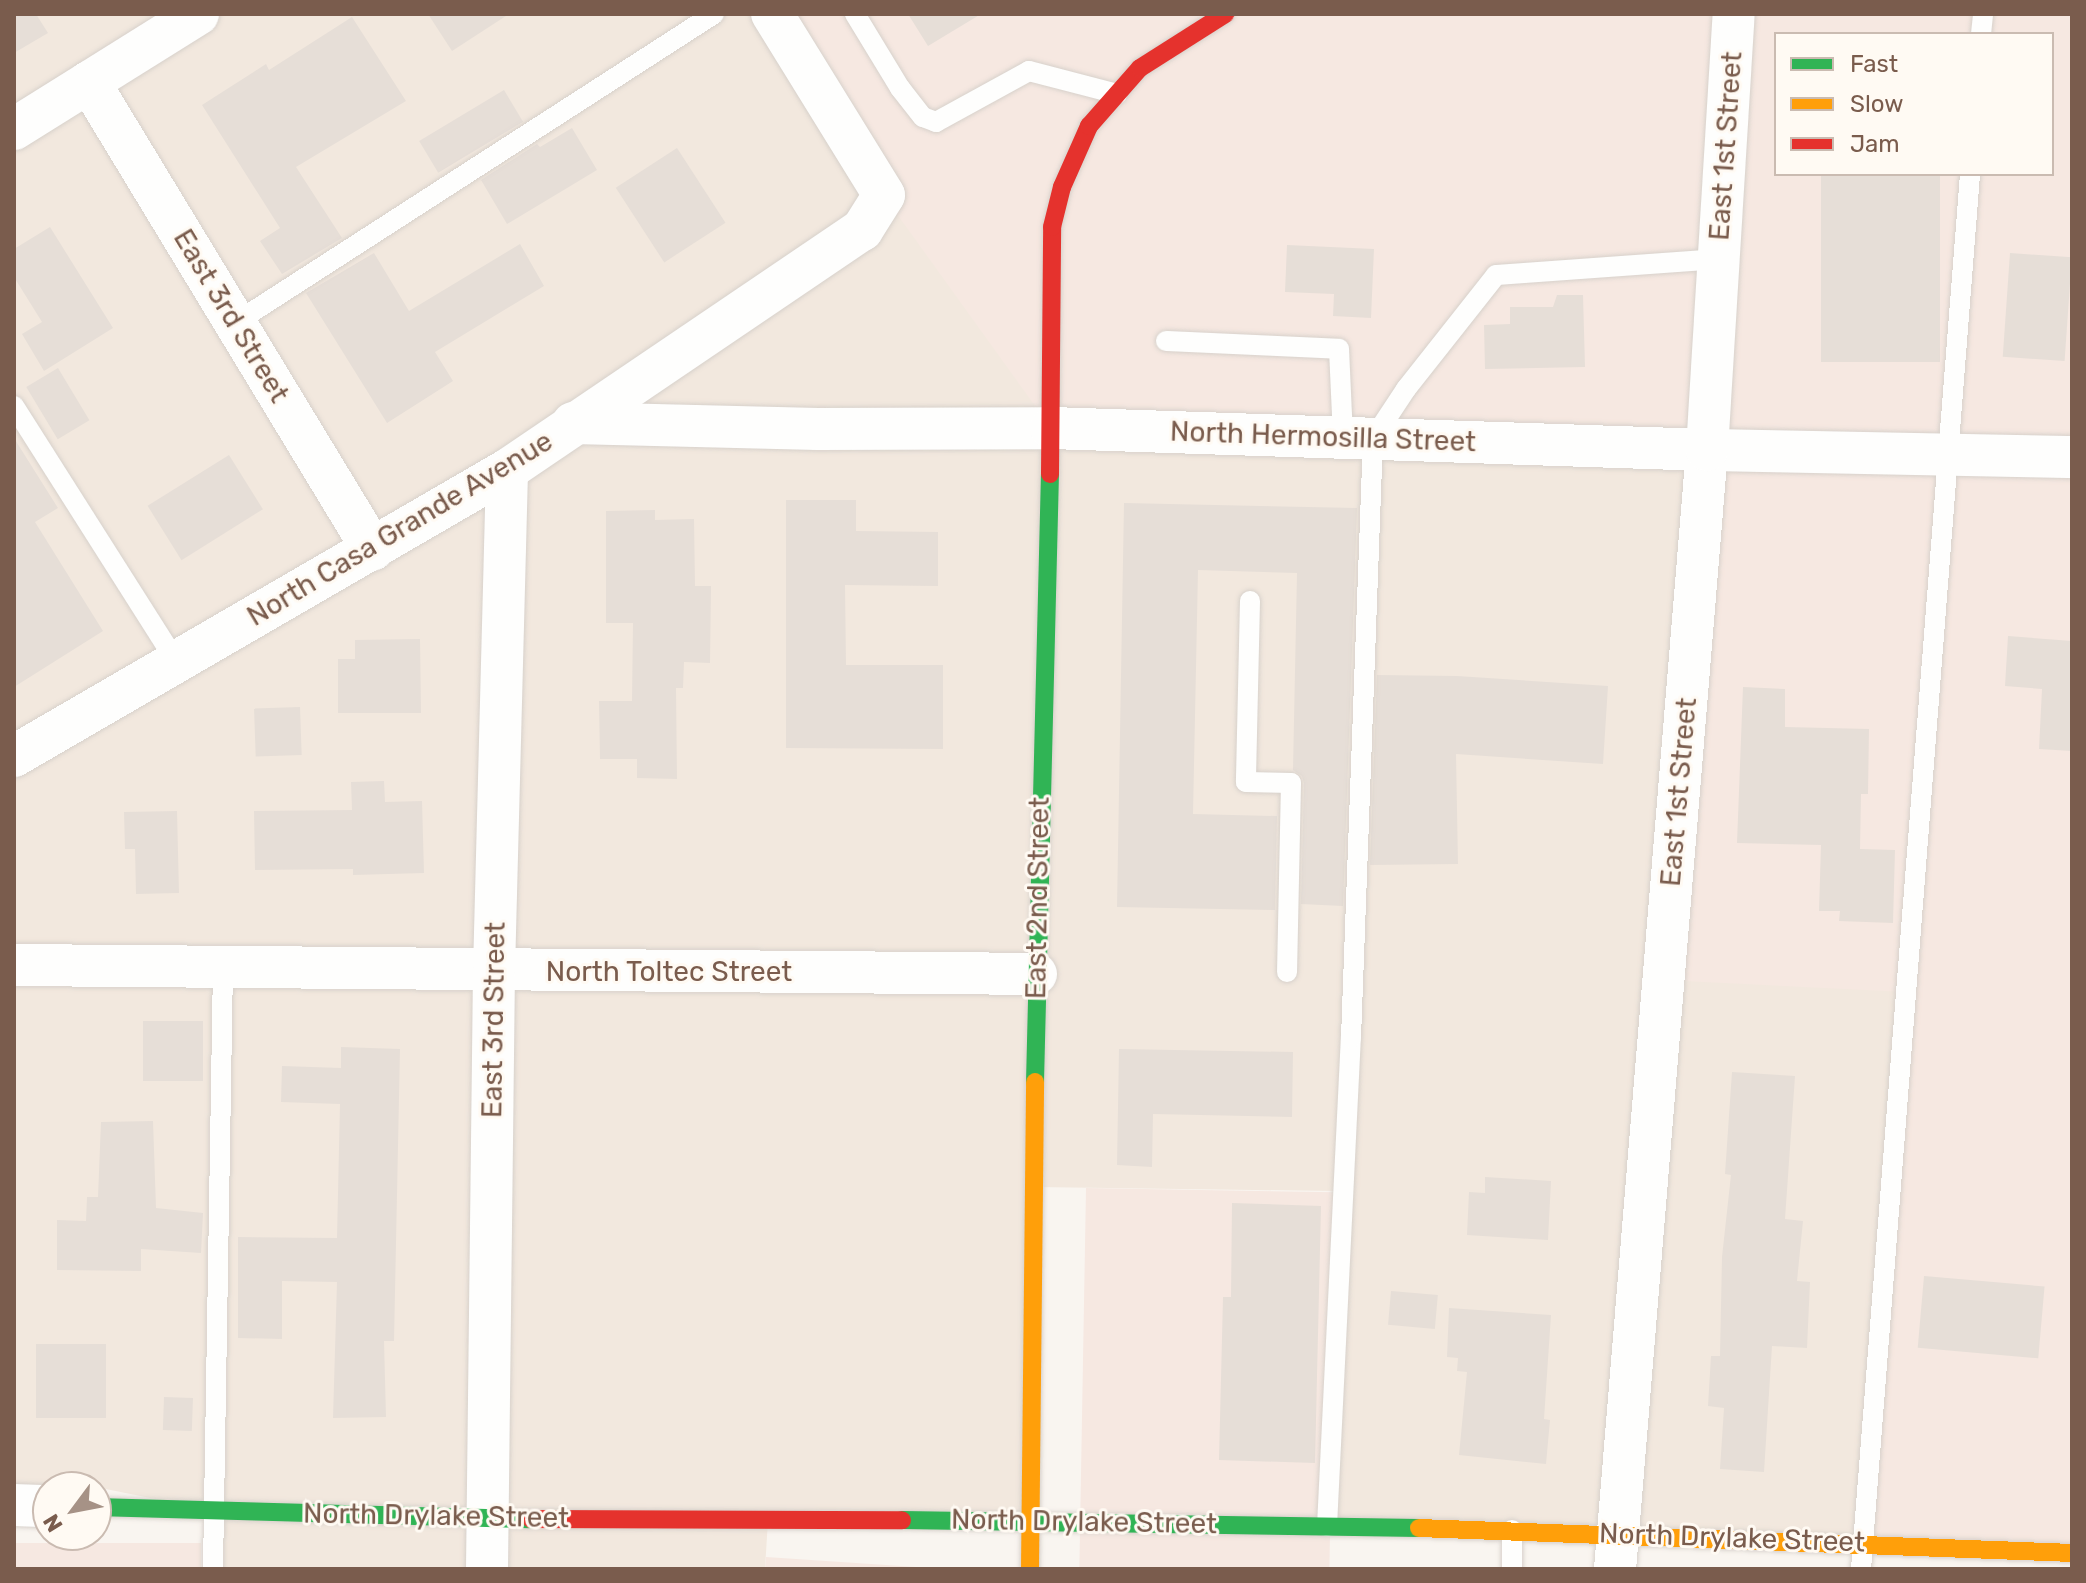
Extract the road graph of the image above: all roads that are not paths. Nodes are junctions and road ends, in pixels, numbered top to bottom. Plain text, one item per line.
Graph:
1 (198, 14) edge
2 (714, 14) edge
3 (855, 14) edge
4 (1225, 14) edge
5 (1734, 14) edge
6 (783, 18) edge
7 (89, 82) junction
8 (1117, 94) junction
9 (14, 129) edge
10 (1970, 176) edge
11 (1719, 259) junction
12 (235, 323) junction
13 (1166, 341) dead end
14 (14, 406) edge
15 (573, 423) junction
16 (1051, 428) junction
17 (1358, 438) junction
18 (1707, 450) junction
19 (1948, 454) junction
20 (2072, 457) edge
21 (507, 470) junction
22 (373, 550) junction
23 (1250, 601) dead end
24 (177, 663) junction
25 (14, 756) edge
26 (14, 965) edge
27 (223, 968) junction
28 (494, 971) junction
29 (1287, 972) dead end
30 (1036, 974) junction
31 (112, 1508) edge
32 (214, 1511) junction
33 (488, 1519) junction
34 (1031, 1520) junction
35 (1327, 1526) junction
36 (1512, 1530) junction
37 (1862, 1544) junction
38 (1616, 1551) edge
39 (2072, 1553) edge
40 (213, 1569) edge
41 (487, 1569) edge
42 (1030, 1569) edge
43 (1512, 1569) edge
44 (1861, 1569) edge

1 - 7 street
2 - 12 lane
3 - 8 lane
4 - 8 street
5 - 11 street, East 1st Street
6 - 15 street, North Casa Grande Avenue
7 - 9 street
7 - 12 street, East 3rd Street
8 - 16 street, East 2nd Street
10 - 19 lane
11 - 17 lane
11 - 18 street, East 1st Street
12 - 22 street, East 3rd Street
13 - 17 lane
14 - 24 lane
15 - 16 street, North Hermosilla Street
15 - 21 street, North Casa Grande Avenue
16 - 17 street, North Hermosilla Street
16 - 30 street, East 2nd Street
17 - 18 street, North Hermosilla Street
17 - 35 lane
18 - 19 street, North Hermosilla Street
18 - 38 street, East 1st Street
19 - 20 street, North Hermosilla Street
19 - 37 lane
21 - 22 street, North Casa Grande Avenue
21 - 28 street, East 3rd Street
22 - 24 street, North Casa Grande Avenue
23 - 29 lane
24 - 25 street, North Casa Grande Avenue
26 - 27 street, North Toltec Street
27 - 28 street, North Toltec Street
27 - 32 lane
28 - 30 street, North Toltec Street
28 - 33 street, East 3rd Street
30 - 34 street, East 2nd Street
31 - 32 street, North Drylake Street
32 - 33 street, North Drylake Street
32 - 40 lane
33 - 34 street, North Drylake Street
33 - 41 street, East 3rd Street
34 - 35 street, North Drylake Street
34 - 42 street, East 2nd Street
35 - 36 street, North Drylake Street
36 - 38 street, North Drylake Street
36 - 43 lane
37 - 38 street, North Drylake Street
37 - 39 street, North Drylake Street
37 - 44 lane

